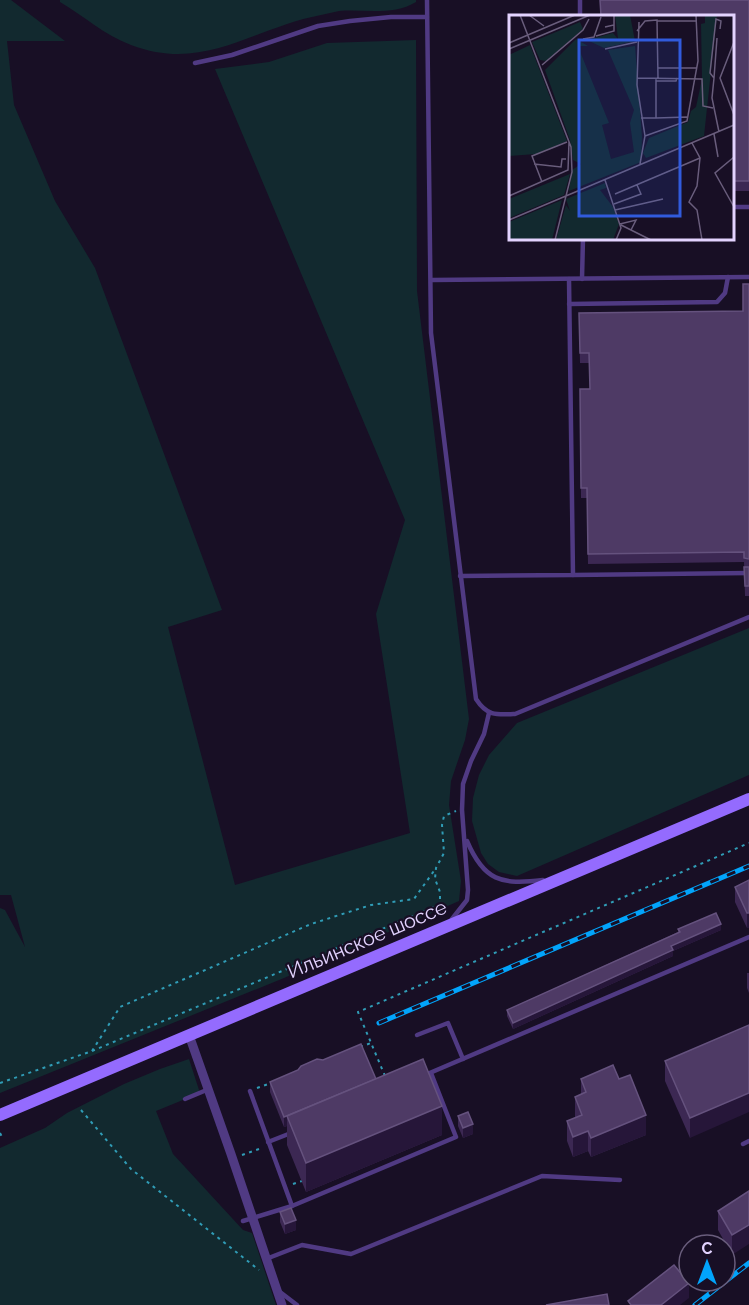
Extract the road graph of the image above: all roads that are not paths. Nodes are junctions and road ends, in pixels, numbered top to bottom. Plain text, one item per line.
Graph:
1 (427, 0) edge
2 (427, 16) junction
3 (195, 63) dead end
4 (583, 240) edge
5 (728, 277) junction
6 (749, 277) edge
7 (569, 279) junction
8 (582, 279) junction
9 (432, 280) junction
10 (569, 304) junction
11 (749, 573) edge
12 (573, 575) junction
13 (460, 576) junction
14 (749, 617) edge
15 (489, 713) junction
16 (749, 799) edge
17 (464, 836) junction
18 (560, 879) junction
19 (446, 927) junction
20 (749, 937) edge
21 (189, 1035) junction
22 (417, 1035) dead end
23 (463, 1059) junction
24 (431, 1073) junction
25 (421, 1077) edge
26 (209, 1089) junction
27 (250, 1091) road end
28 (184, 1099) dead end
29 (0, 1115) edge
30 (299, 1129) edge
31 (749, 1141) edge
32 (269, 1143) junction
33 (743, 1144) dead end
34 (620, 1180) dead end
35 (292, 1206) junction
36 (248, 1220) junction
37 (266, 1259) junction
38 (276, 1289) junction
39 (282, 1305) edge
40 (297, 1305) edge

1 - 2 lane
2 - 3 lane
2 - 9 lane
4 - 8 lane
5 - 6 lane
5 - 8 lane
5 - 10 lane
7 - 8 lane
7 - 9 lane
7 - 10 lane
9 - 13 lane
10 - 12 lane
11 - 12 lane
12 - 13 lane
13 - 15 lane
14 - 15 lane
15 - 17 lane
16 - 18 main road, Ильинское шоссе
17 - 18 lane
17 - 19 lane
18 - 19 main road, Ильинское шоссе
19 - 21 main road, Ильинское шоссе
20 - 23 lane
21 - 26 street
21 - 29 main road, Ильинское шоссе
22 - 23 lane
23 - 24 lane
24 - 25 lane
24 - 35 lane
26 - 28 lane
26 - 36 street
27 - 32 lane
30 - 32 lane
31 - 33 lane
32 - 35 lane
34 - 37 lane
35 - 36 lane
36 - 37 street
37 - 38 street
38 - 39 street
38 - 40 lane

